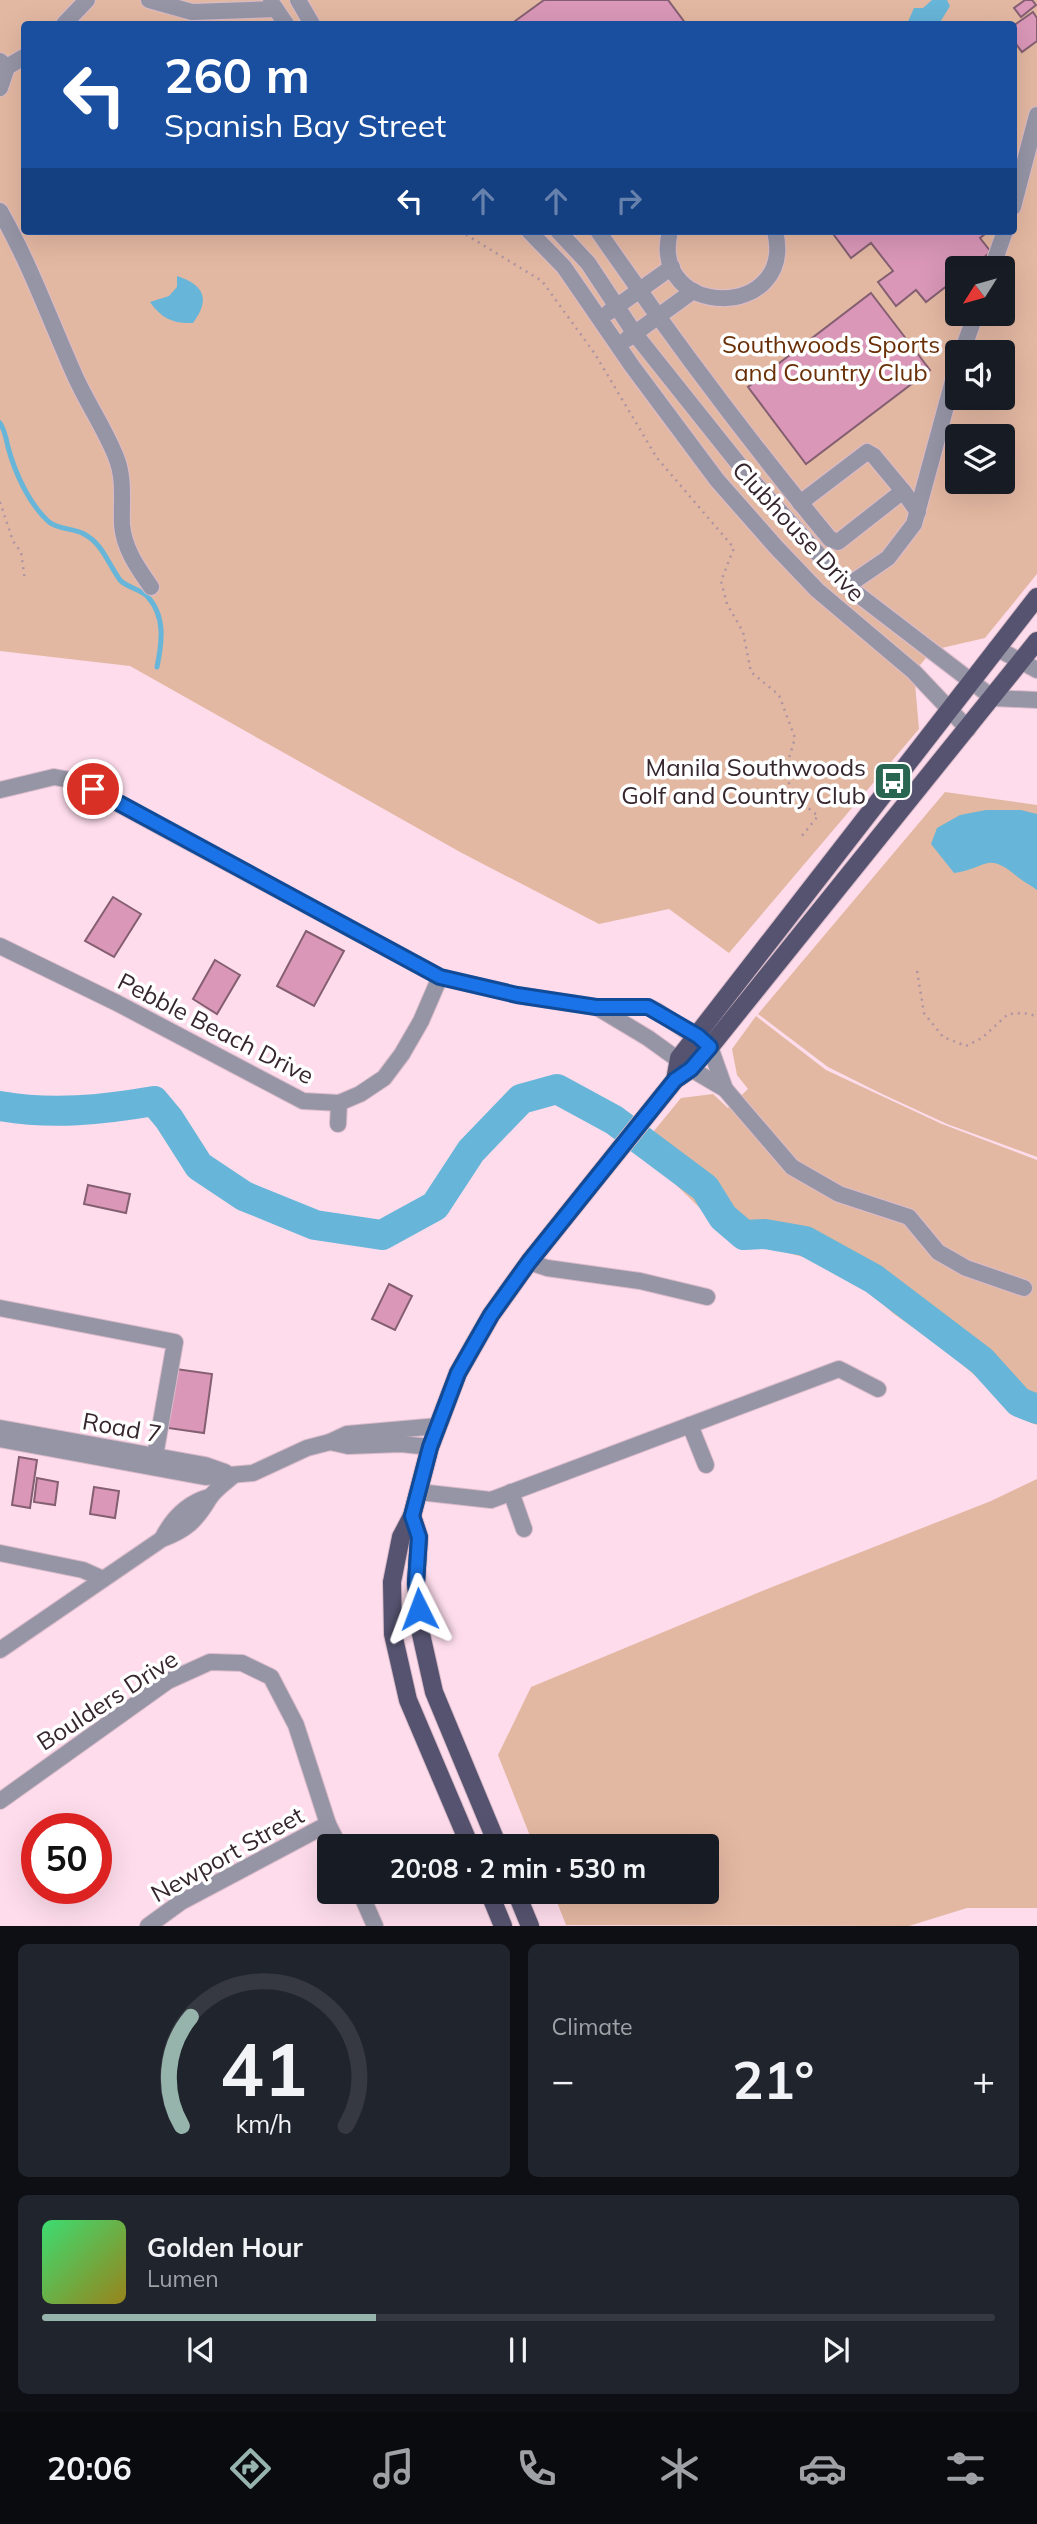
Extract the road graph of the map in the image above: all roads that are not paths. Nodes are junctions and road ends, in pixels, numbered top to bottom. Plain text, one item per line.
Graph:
1 (87, 0) edge
2 (149, 0) edge
3 (302, 2) edge
4 (273, 5) edge
5 (67, 21) edge
6 (284, 21) edge
7 (311, 21) edge
8 (21, 58) edge
9 (4, 64) edge
10 (0, 88) edge
11 (1037, 116) edge
12 (1017, 192) edge
13 (0, 211) edge
14 (533, 235) edge
15 (562, 235) edge
16 (601, 235) edge
17 (670, 235) edge
18 (775, 235) edge
19 (1004, 235) edge
20 (996, 256) edge
21 (673, 267) junction
22 (638, 290) junction
23 (693, 291) junction
24 (617, 307) junction
25 (657, 317) junction
26 (601, 318) junction
27 (635, 334) junction
28 (619, 345) junction
29 (945, 410) edge
30 (903, 491) junction
31 (800, 503) junction
32 (918, 512) junction
33 (847, 586) junction
34 (151, 587) dead end
35 (1037, 597) edge
36 (1037, 641) edge
37 (996, 648) junction
38 (1020, 662) junction
39 (1037, 670) edge
40 (970, 682) junction
41 (993, 698) junction
42 (1037, 700) edge
43 (948, 710) junction
44 (968, 729) junction
45 (0, 790) edge
46 (0, 946) edge
47 (440, 977) junction
48 (596, 1007) junction
49 (704, 1042) junction
50 (685, 1064) junction
51 (727, 1092) junction
52 (339, 1103) junction
53 (338, 1124) dead end
54 (529, 1262) junction
55 (1024, 1289) dead end
56 (707, 1297) dead end
57 (0, 1308) edge
58 (878, 1389) dead end
59 (690, 1425) junction
60 (438, 1426) junction
61 (0, 1428) edge
62 (0, 1439) edge
63 (330, 1442) junction
64 (430, 1447) junction
65 (155, 1456) junction
66 (706, 1465) dead end
67 (234, 1475) junction
68 (419, 1492) junction
69 (511, 1492) junction
70 (412, 1516) junction
71 (524, 1529) dead end
72 (0, 1553) edge
73 (103, 1579) junction
74 (0, 1650) edge
75 (426, 1660) junction
76 (400, 1664) junction
77 (0, 1801) edge
78 (328, 1824) junction
79 (333, 1834) edge
80 (465, 1834) edge
81 (493, 1834) edge
82 (365, 1904) edge
83 (494, 1904) edge
84 (521, 1904) edge
85 (148, 1926) edge
86 (375, 1926) edge
87 (503, 1926) edge
88 (530, 1926) edge

1 - 5 street
2 - 4 street
3 - 7 street
4 - 6 street
8 - 9 street
9 - 10 street
11 - 12 street
13 - 34 street
14 - 26 street, Clubhouse Drive
15 - 24 street, Clubhouse Drive
16 - 22 street
17 - 21 street
18 - 23 street
19 - 20 street
21 - 22 street
21 - 23 street
22 - 24 street
22 - 25 street
23 - 25 street
24 - 26 street
24 - 27 street, Clubhouse Drive
25 - 27 street
25 - 31 street
26 - 28 street, Clubhouse Drive
27 - 28 street
27 - 33 street, Clubhouse Drive
28 - 43 street, Clubhouse Drive
29 - 32 street
30 - 31 street
30 - 31 street
30 - 32 street
32 - 33 street
33 - 40 street, Clubhouse Drive
35 - 37 main road
36 - 38 main road
37 - 38 street
37 - 40 main road
38 - 39 street
38 - 41 main road
40 - 41 street, Clubhouse Drive
40 - 43 main road
41 - 42 street
41 - 44 main road
43 - 44 street, Clubhouse Drive
43 - 49 main road
44 - 49 main road
45 - 47 street
46 - 52 street, Pebble Beach Drive
47 - 48 street
47 - 52 street, Pebble Beach Drive
48 - 49 street
48 - 50 street
49 - 50 main road
49 - 51 street
50 - 51 street
50 - 54 main road
51 - 55 street
52 - 53 street
54 - 56 street
54 - 60 main road
57 - 65 street
58 - 59 street
59 - 66 street
59 - 69 street
60 - 63 street, Road 7
60 - 64 main road
61 - 65 street, Road 7
62 - 67 street, Road 7
63 - 64 street, Road 7
63 - 67 street, Road 7
64 - 68 main road
65 - 67 street, Road 7
67 - 73 street
68 - 69 street
68 - 70 main road
69 - 71 street
70 - 75 main road
70 - 76 main road
72 - 73 street
73 - 74 street
75 - 76 main road
75 - 81 main road
76 - 80 main road
77 - 78 street, Boulders Drive
78 - 79 street, Boulders Drive
78 - 85 street, Newport Street
82 - 86 street
83 - 87 main road
84 - 88 main road

